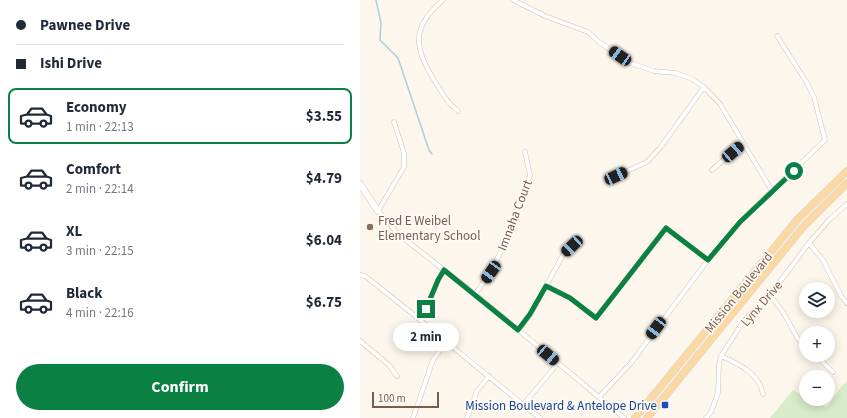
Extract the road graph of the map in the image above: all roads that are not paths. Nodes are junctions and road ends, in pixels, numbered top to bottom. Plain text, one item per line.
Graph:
1 (443, 0) edge
2 (513, 0) edge
3 (777, 36) dead end
4 (704, 87) junction
5 (458, 111) dead end
6 (394, 122) dead end
7 (743, 143) junction
8 (525, 152) dead end
9 (712, 170) dead end
10 (847, 172) edge
11 (616, 176) dead end
12 (847, 183) edge
13 (360, 184) edge
14 (772, 191) junction
15 (847, 204) edge
16 (378, 211) junction
17 (809, 243) junction
18 (572, 246) dead end
19 (708, 260) junction
20 (444, 270) junction
21 (360, 275) edge
22 (546, 286) junction
23 (475, 294) junction
24 (770, 295) junction
25 (847, 303) edge
26 (419, 318) junction
27 (518, 330) junction
28 (360, 341) edge
29 (799, 341) edge
30 (446, 342) junction
31 (721, 356) junction
32 (822, 362) edge
33 (558, 363) junction
34 (831, 370) edge
35 (396, 376) dead end
36 (489, 376) junction
37 (763, 394) dead end
38 (599, 396) junction
39 (523, 405) junction
40 (413, 418) edge
41 (467, 418) edge
42 (540, 418) edge
43 (624, 418) edge
44 (635, 418) edge
45 (647, 418) edge
46 (706, 418) edge

1 - 5 street
2 - 4 street
3 - 14 street
4 - 7 street
4 - 11 street
6 - 16 street
7 - 9 street
7 - 14 street
8 - 23 street, Imnaha Court
10 - 44 main road, Mission Boulevard
12 - 45 main road, Mission Boulevard
13 - 16 street
14 - 19 street
15 - 17 street, Lynx Drive
16 - 20 street
17 - 24 street, Lynx Drive
17 - 25 street
18 - 22 street
19 - 22 street
19 - 38 street
20 - 23 street
20 - 26 street
21 - 26 street
22 - 27 street
23 - 27 street
24 - 29 street
24 - 31 street, Lynx Drive
26 - 30 street
27 - 33 street
28 - 35 street
30 - 36 street
30 - 40 street
31 - 37 street
31 - 46 street, Lynx Drive
32 - 34 street
33 - 38 street
33 - 39 street
36 - 39 street
36 - 41 street
38 - 43 street
39 - 42 street

